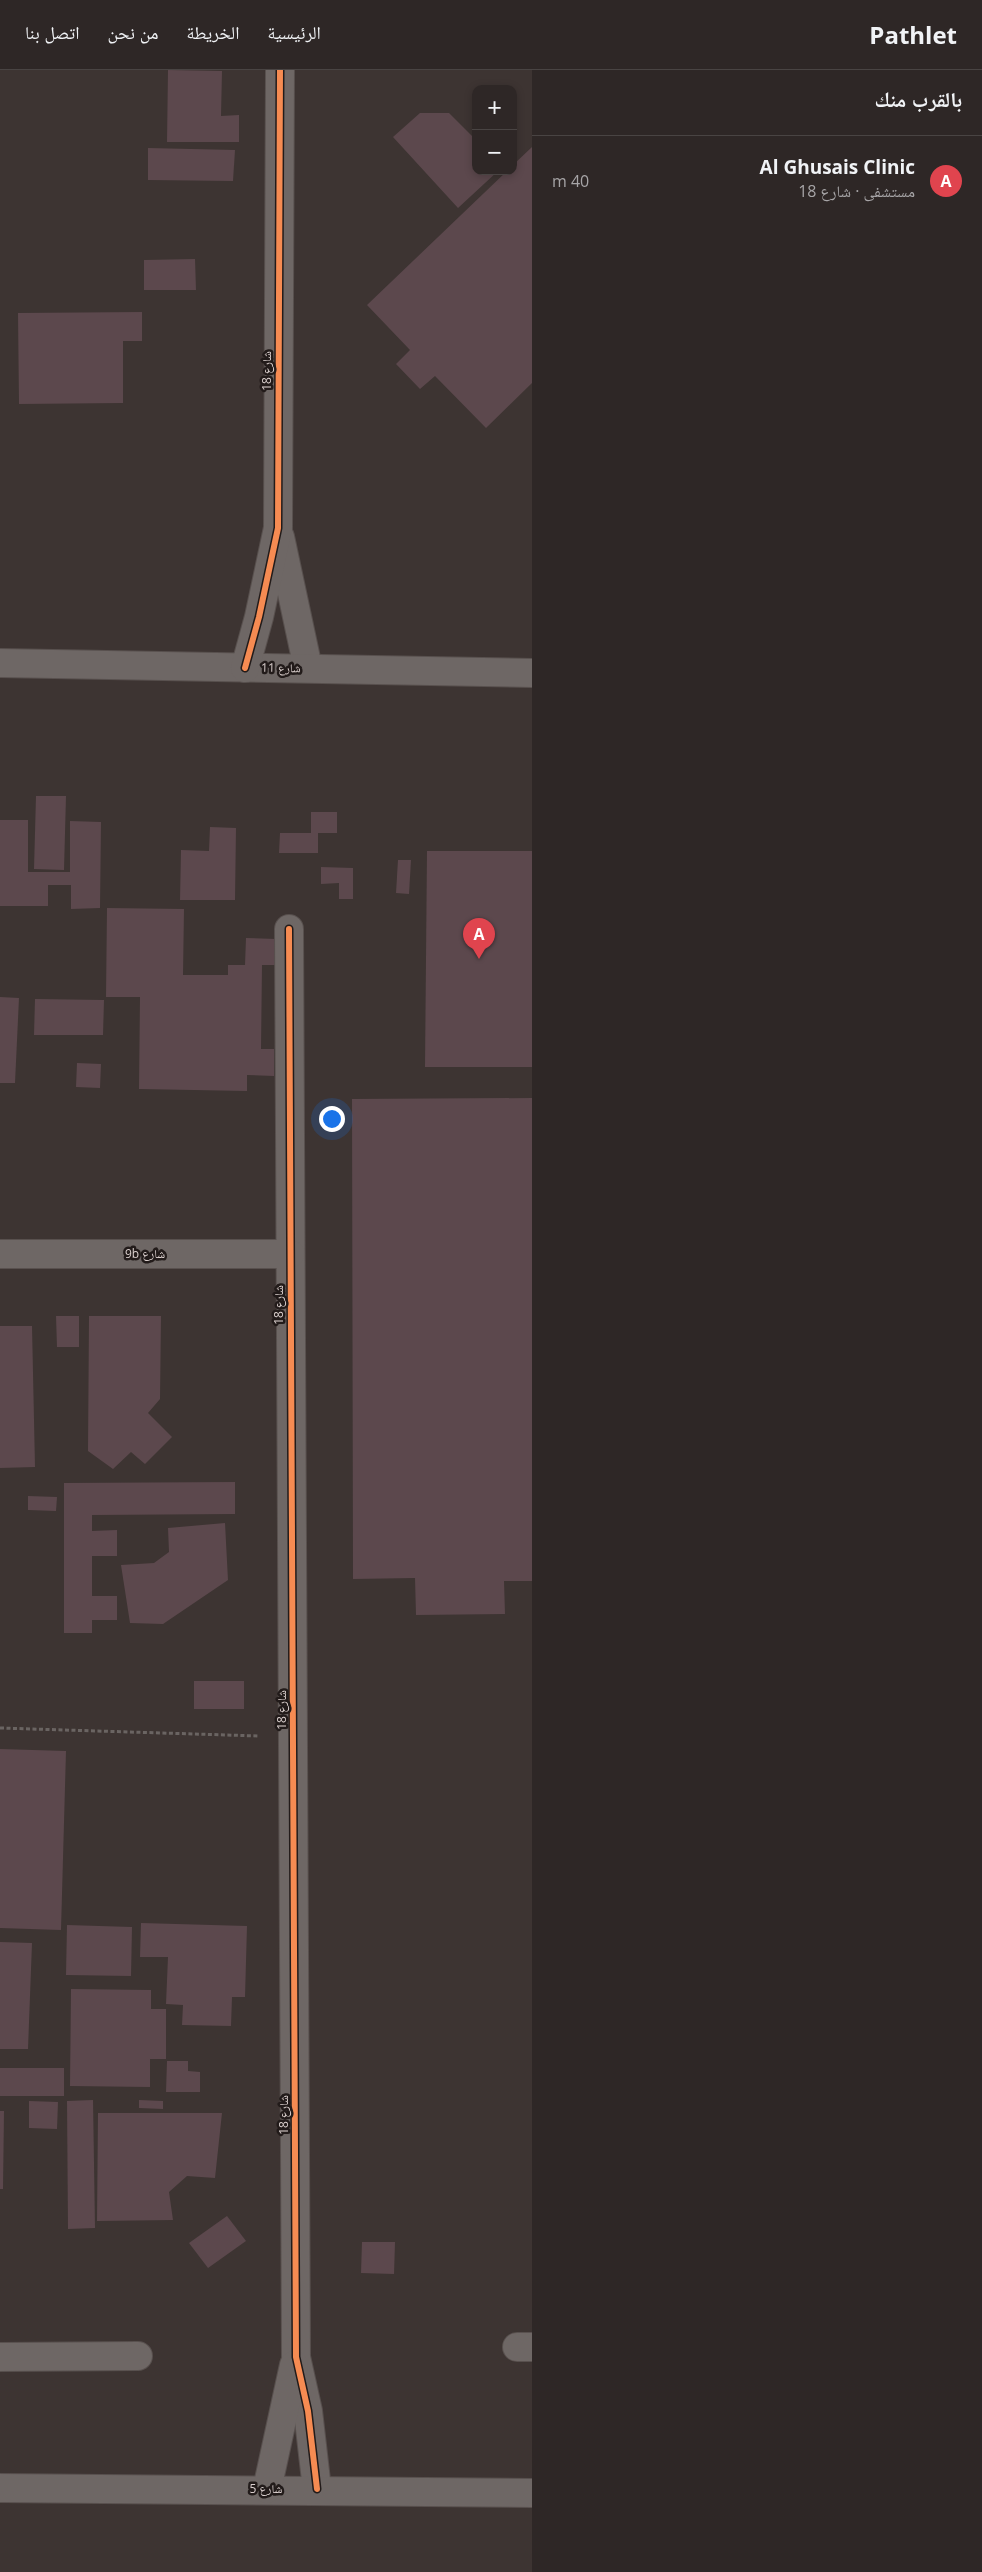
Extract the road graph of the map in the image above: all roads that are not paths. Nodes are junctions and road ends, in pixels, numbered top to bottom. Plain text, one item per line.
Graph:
1 (280, 70) edge
2 (278, 528) junction
3 (0, 663) edge
4 (245, 668) junction
5 (308, 668) junction
6 (532, 673) edge
7 (289, 929) dead end
8 (0, 1254) edge
9 (290, 1254) junction
10 (138, 2356) dead end
11 (0, 2357) edge
12 (296, 2357) junction
13 (268, 2489) junction
14 (316, 2490) junction
15 (1, 2493) edge
16 (532, 2493) edge

1 - 2 street, شارع 18
2 - 4 street, شارع 18
2 - 5 street, شارع 18
3 - 4 street, شارع 11
4 - 5 street, شارع 11
5 - 6 street, شارع 11
7 - 9 street, شارع 18
8 - 9 street, 9b شارع
9 - 12 street, شارع 18
10 - 11 street
12 - 13 street, شارع 18
12 - 14 street, شارع 18
13 - 14 street, شارع 5
13 - 15 street, شارع 5
14 - 16 street, شارع 5

